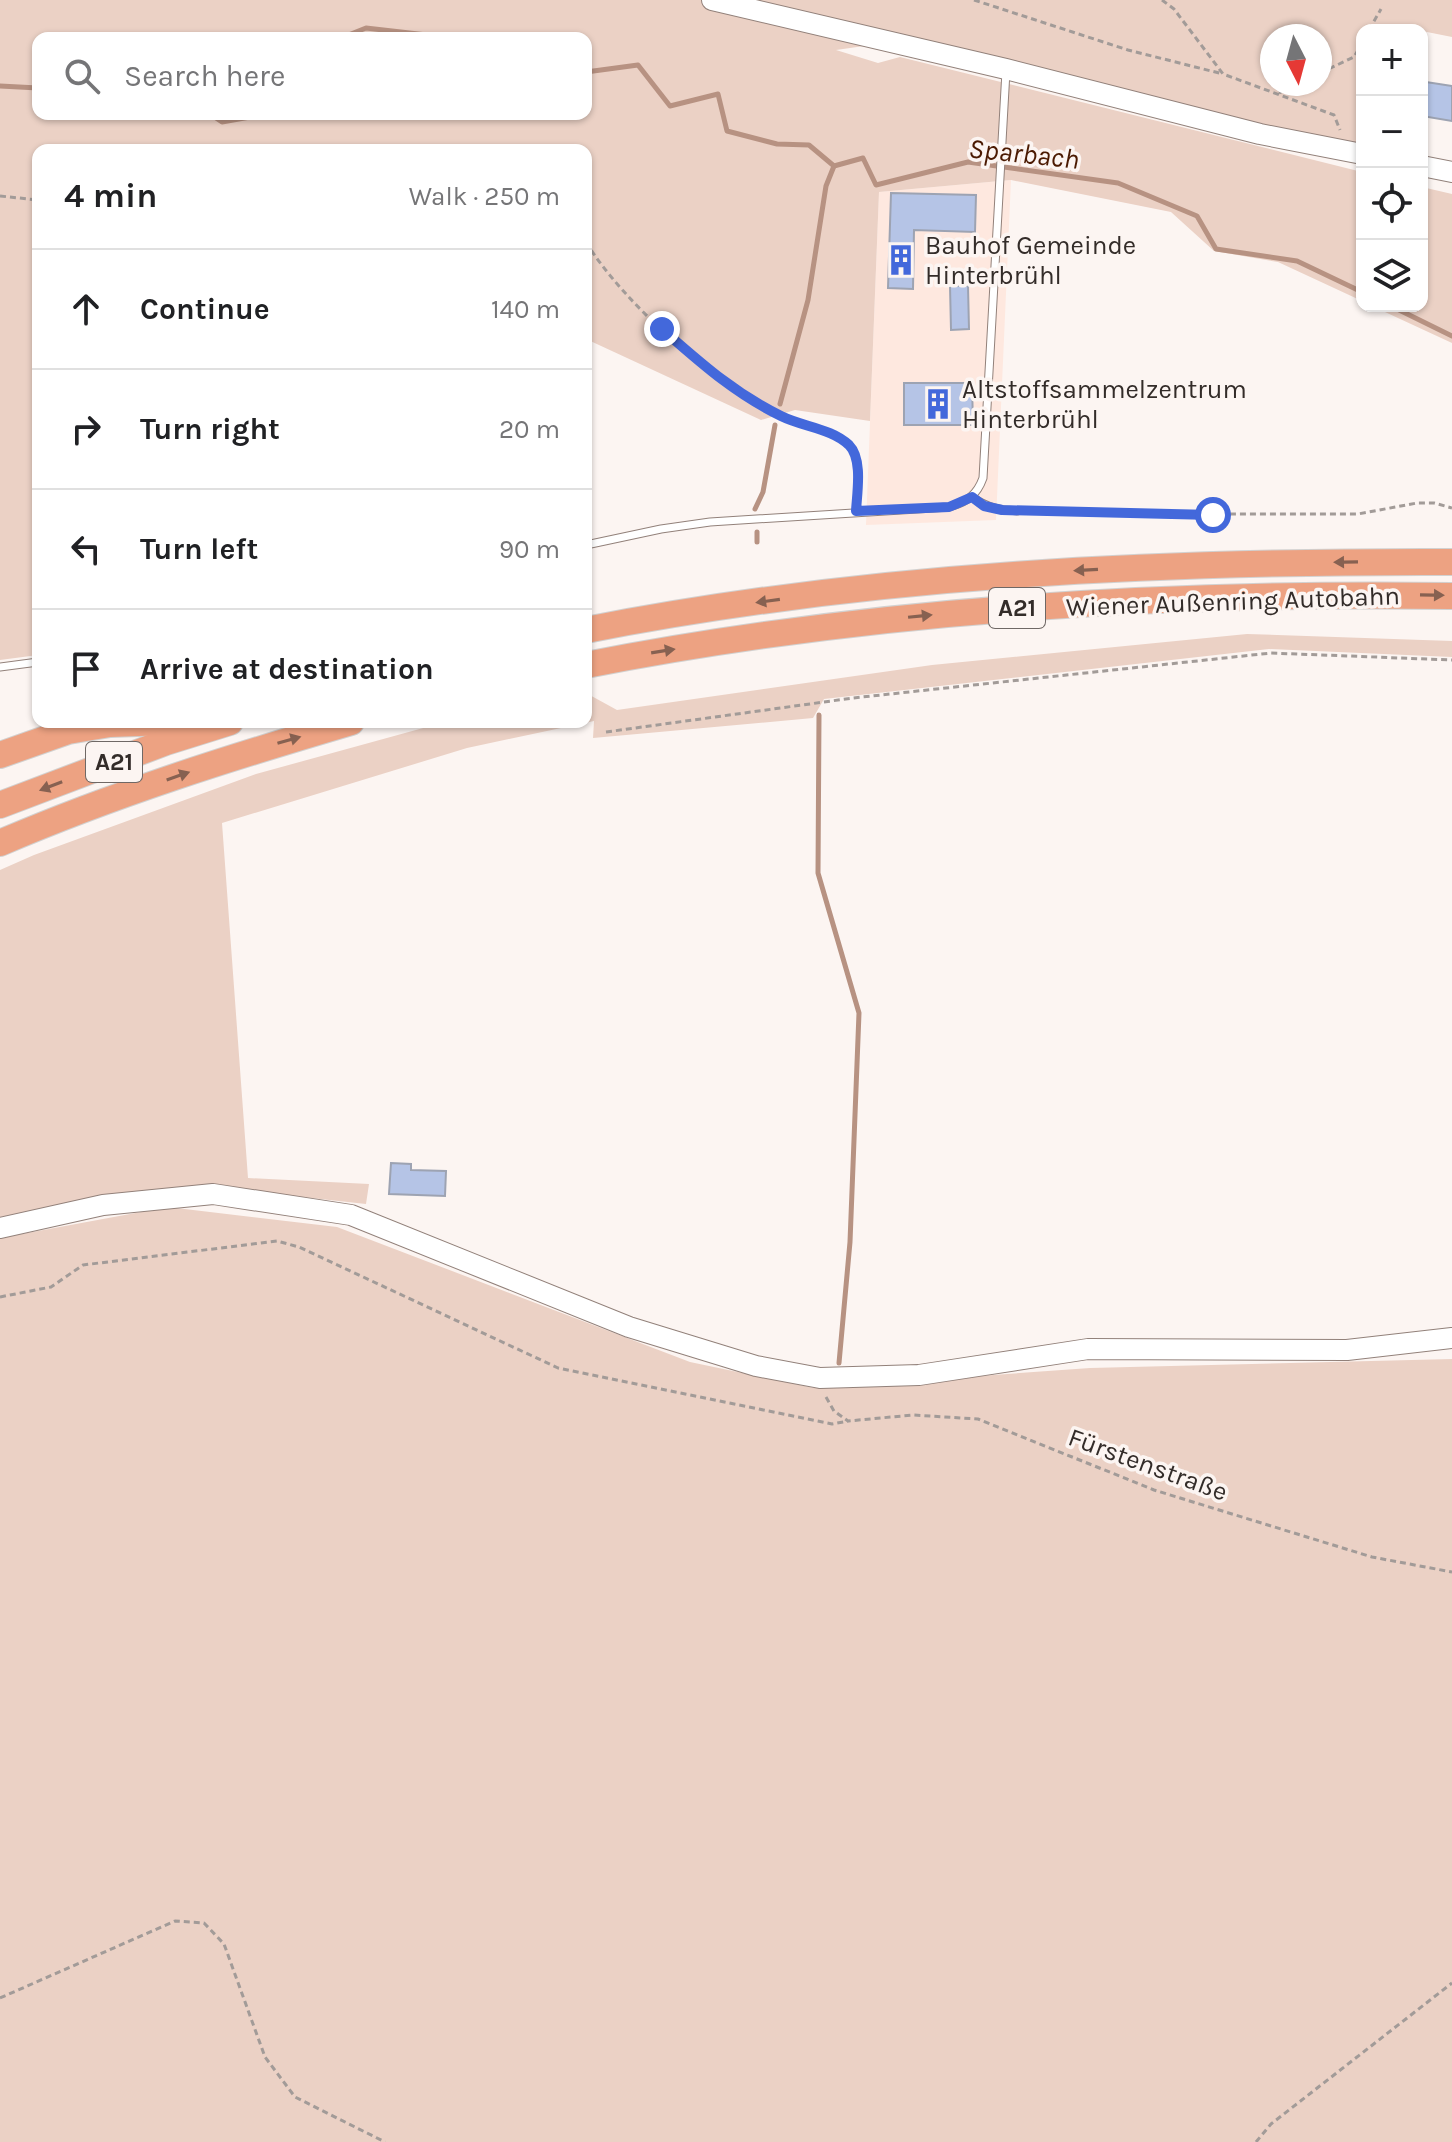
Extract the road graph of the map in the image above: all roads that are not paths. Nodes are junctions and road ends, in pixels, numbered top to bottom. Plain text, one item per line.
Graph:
1 (712, 0) edge
2 (1006, 69) junction
3 (1356, 153) edge
4 (1428, 167) edge
5 (1452, 172) edge
6 (972, 497) junction
7 (1018, 511) road end
8 (592, 544) edge
9 (1452, 562) edge
10 (1452, 596) edge
11 (592, 629) edge
12 (32, 663) edge
13 (592, 664) edge
14 (0, 667) edge
15 (86, 728) edge
16 (211, 728) edge
17 (331, 728) edge
18 (0, 755) edge
19 (0, 805) edge
20 (0, 843) edge
21 (0, 1228) edge
22 (1452, 1338) edge

1 - 2 street
2 - 3 street
2 - 6 lane
4 - 5 street
6 - 7 lane
6 - 8 lane
9 -> 11 highway, Wiener Außenring Autobahn / A21
13 -> 10 highway, Wiener Außenring Autobahn / A21
12 - 14 lane
15 - 18 highway
16 -> 19 highway, A21
20 -> 17 highway, A21
21 - 22 street

